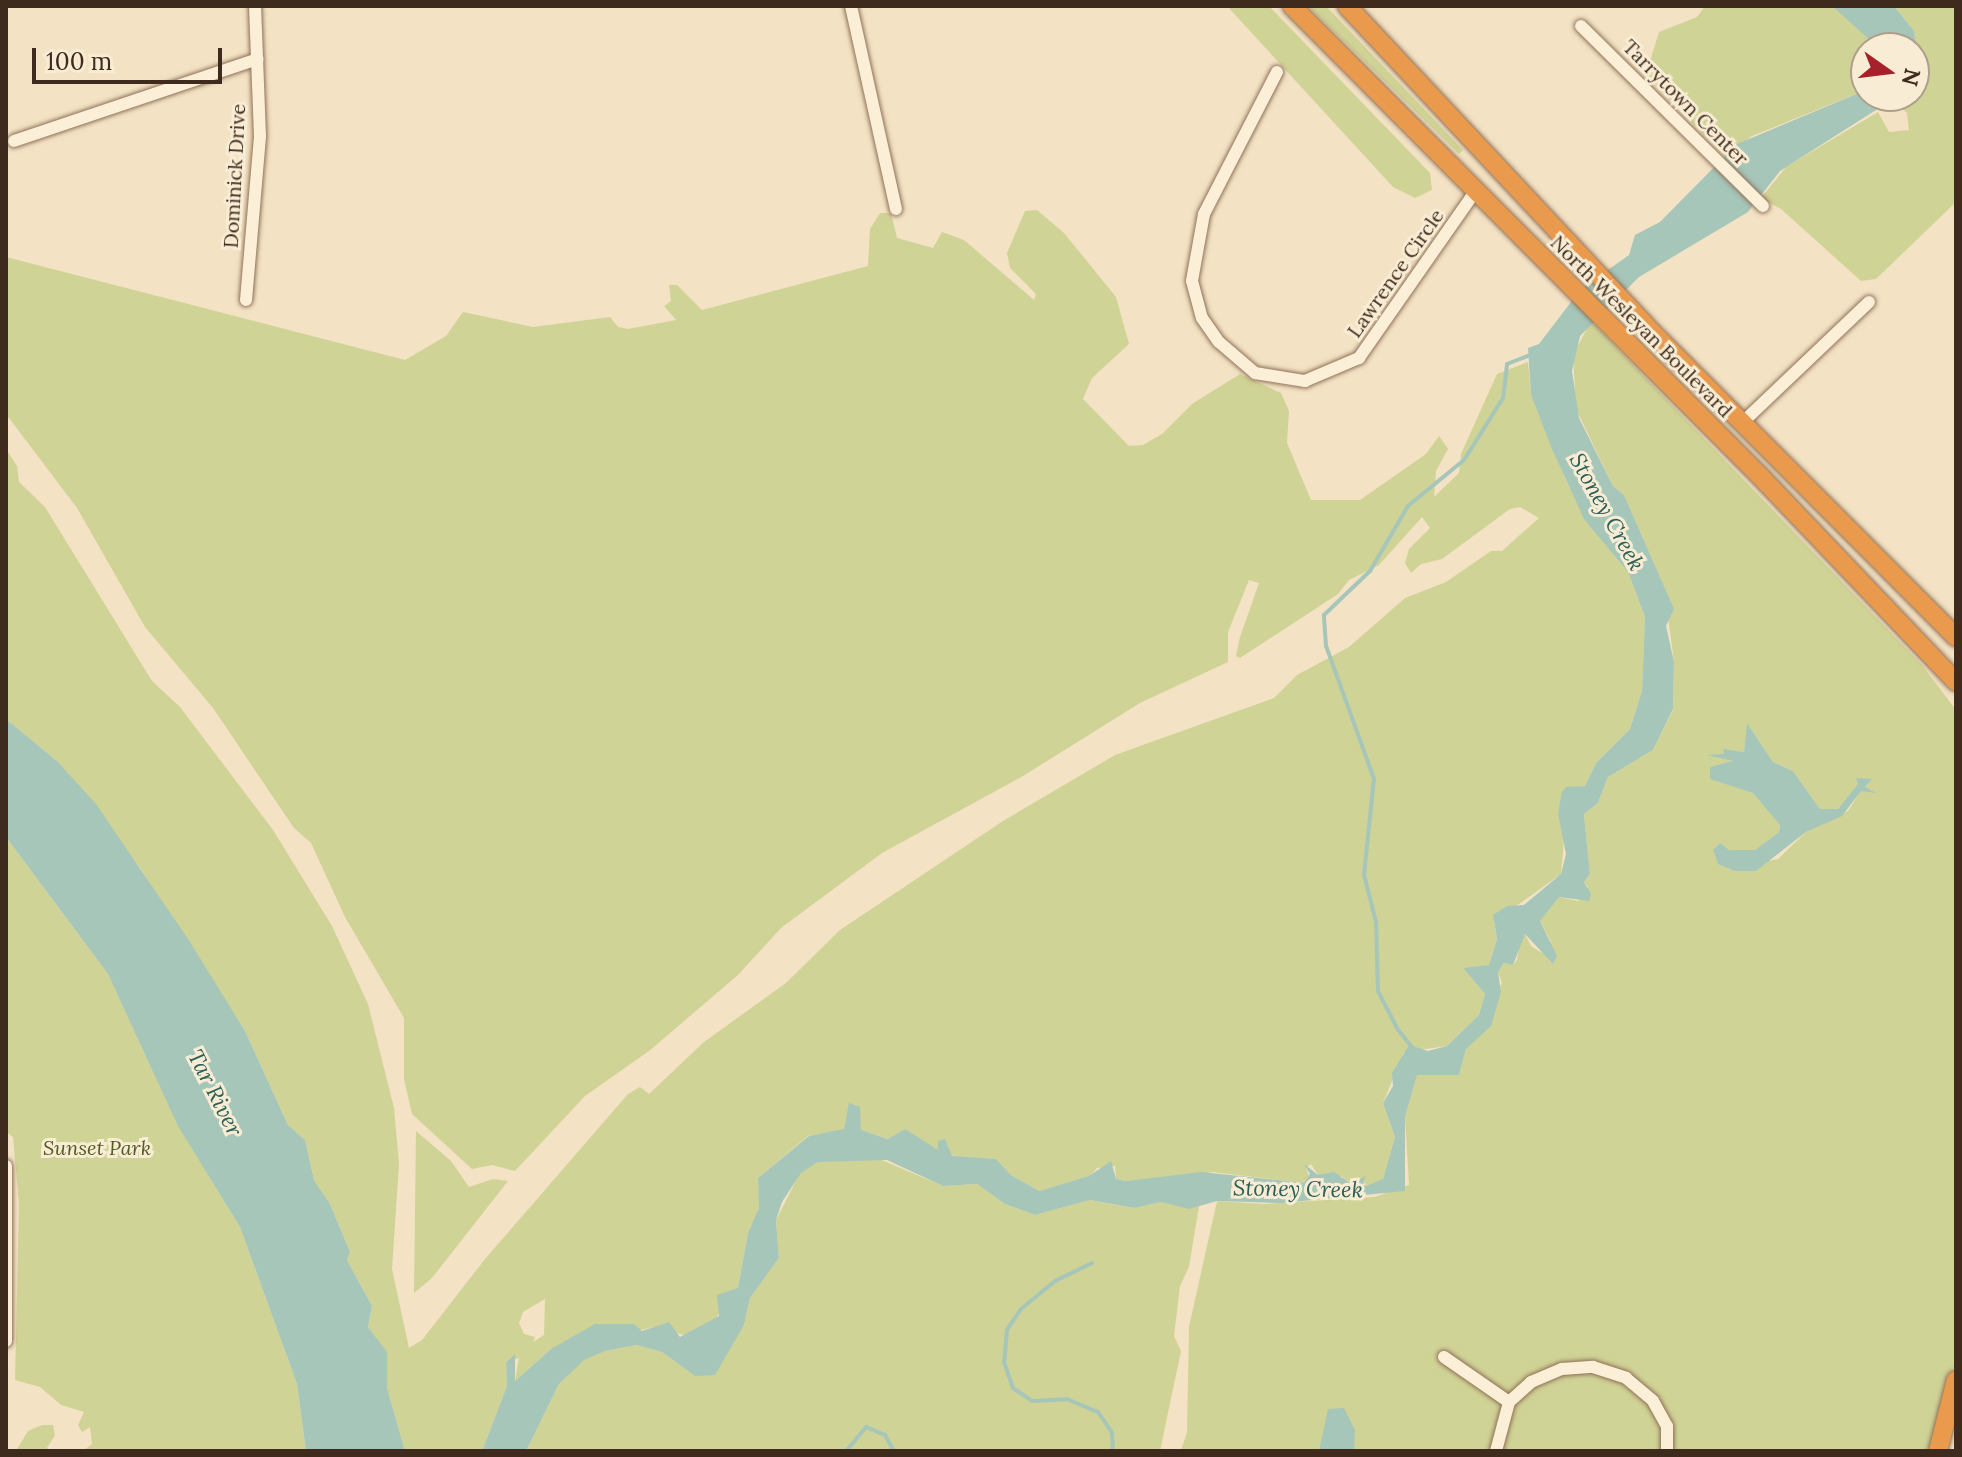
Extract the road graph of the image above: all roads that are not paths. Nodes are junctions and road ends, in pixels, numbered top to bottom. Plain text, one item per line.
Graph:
1 (255, 6) edge
2 (851, 6) edge
3 (1292, 6) edge
4 (1347, 6) edge
5 (1581, 26) dead end
6 (258, 59) junction
7 (1277, 72) dead end
8 (14, 141) dead end
9 (1475, 192) junction
10 (1763, 206) dead end
11 (896, 209) dead end
12 (246, 300) dead end
13 (1869, 302) dead end
14 (1743, 422) junction
15 (1873, 551) junction
16 (1852, 571) junction
17 (1956, 637) edge
18 (1956, 682) edge
19 (6, 1166) edge
20 (6, 1178) edge
21 (6, 1341) edge
22 (1444, 1357) dead end
23 (1956, 1380) edge
24 (1509, 1402) junction
25 (1496, 1451) edge
26 (1667, 1451) edge
27 (1938, 1451) edge

1 - 6 street, Dominick Drive
2 - 11 street
3 - 9 highway, North Wesleyan Boulevard
4 - 14 highway, North Wesleyan Boulevard
5 - 10 street, Tarrytown Center
6 - 8 street
6 - 12 street, Dominick Drive
7 - 9 street, Lawrence Circle
9 - 16 highway, North Wesleyan Boulevard
13 - 14 street
14 - 15 highway, North Wesleyan Boulevard
15 - 16 highway
15 - 17 highway, North Wesleyan Boulevard
16 - 18 highway, North Wesleyan Boulevard
19 - 20 street
20 - 21 street
22 - 24 street
23 - 27 highway
24 - 25 street
24 - 26 street

